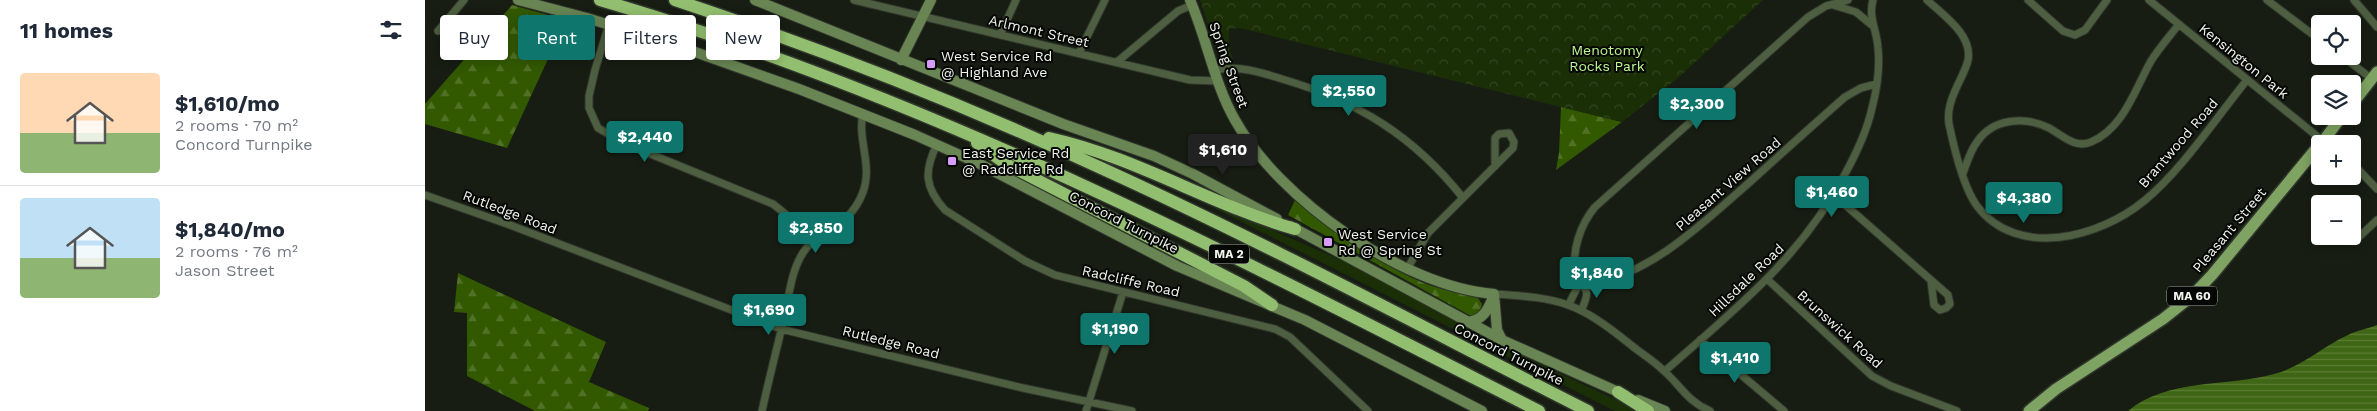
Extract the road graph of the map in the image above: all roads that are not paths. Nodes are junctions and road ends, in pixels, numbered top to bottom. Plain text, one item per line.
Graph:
1 (464, 0) edge
2 (518, 0) edge
3 (601, 0) edge
4 (675, 0) edge
5 (755, 0) edge
6 (854, 0) edge
7 (931, 0) edge
8 (1016, 0) edge
9 (1105, 0) edge
10 (1848, 0) edge
11 (1873, 0) edge
12 (1927, 0) edge
13 (2027, 0) edge
14 (2107, 0) edge
15 (2149, 0) edge
16 (2267, 0) edge
17 (2354, 0) edge
18 (1191, 2) edge
19 (1830, 5) junction
20 (923, 16) junction
21 (605, 23) edge
22 (2179, 24) junction
23 (1873, 26) junction
24 (2377, 27) edge
25 (438, 31) dead end
26 (2311, 33) edge
27 (1000, 35) junction
28 (605, 37) edge
29 (696, 53) edge
30 (1079, 53) junction
31 (901, 60) junction
32 (1117, 62) junction
33 (2357, 65) edge
34 (1215, 70) junction
35 (2374, 75) edge
36 (2247, 80) junction
37 (1218, 81) junction
38 (1876, 84) junction
39 (2361, 92) edge
40 (863, 114) junction
41 (957, 129) junction
42 (1022, 133) junction
43 (2315, 135) edge
44 (937, 144) junction
45 (2311, 158) edge
46 (1495, 166) junction
47 (2361, 172) edge
48 (1963, 174) junction
49 (2377, 189) edge
50 (425, 195) edge
51 (1834, 195) junction
52 (1463, 198) junction
53 (2377, 220) edge
54 (1295, 229) junction
55 (2361, 236) edge
56 (811, 243) junction
57 (1407, 270) junction
58 (1768, 280) junction
59 (1931, 281) dead end
60 (1583, 284) junction
61 (1123, 292) junction
62 (1494, 294) junction
63 (1569, 304) junction
64 (1272, 305) junction
65 (1582, 309) junction
66 (1468, 322) junction
67 (781, 329) junction
68 (1502, 340) junction
69 (1700, 340) junction
70 (1665, 371) junction
71 (1617, 392) junction
72 (1089, 400) junction
73 (762, 411) edge
74 (1086, 411) edge
75 (1132, 411) edge
76 (1367, 411) edge
77 (1482, 411) edge
78 (1539, 411) edge
79 (1588, 411) edge
80 (1648, 411) edge
81 (1665, 411) edge
82 (1710, 411) edge
83 (1784, 411) edge
84 (1957, 411) edge
85 (2029, 411) edge

1 - 25 street
2 - 21 main road, Concord Turnpike
3 - 41 highway, Concord Turnpike / MA 2
4 - 42 highway, Concord Turnpike / MA 2
5 - 31 main road, Concord Turnpike
6 - 20 street, Arlmont Street
7 - 20 main road
8 - 27 street
9 - 30 street
10 - 19 street
11 - 23 street, Hillsdale Road
12 - 48 street, Brantwood Road
13 - 14 street
15 - 22 street, Kensington Park
16 - 26 street
17 - 24 street
18 - 32 street
18 - 34 main road, Spring Street
19 - 23 street
19 - 60 street
20 - 27 street, Arlmont Street
20 - 31 main road
22 - 36 street, Kensington Park
22 - 48 street
23 - 38 street, Hillsdale Road
27 - 30 street, Arlmont Street
28 - 56 street
29 - 40 main road, Concord Turnpike
30 - 32 street, Arlmont Street
31 - 54 main road, Concord Turnpike
32 - 37 street, Arlmont Street
33 - 35 street
34 - 37 main road, Spring Street
34 - 52 street
35 - 39 main road
36 - 43 street, Kensington Park
36 - 48 street, Brantwood Road
37 - 57 main road, Spring Street
38 - 51 street, Hillsdale Road
38 - 60 street, Pleasant View Road
40 - 44 main road, Concord Turnpike
40 - 56 street
41 - 64 highway
41 - 78 highway, Concord Turnpike / MA 2
42 - 54 highway
42 - 79 highway, Concord Turnpike / MA 2
44 - 61 street, Radcliffe Road
44 - 64 main road, Concord Turnpike
45 - 85 main road, Pleasant Street / MA 60
46 - 46 street
46 - 52 street
47 - 49 street
50 - 67 street, Rutledge Road
51 - 58 street, Hillsdale Road
51 - 59 street
52 - 57 street
53 - 55 street
54 - 66 main road, Concord Turnpike
56 - 67 street
57 - 62 main road, Spring Street
58 - 69 street, Hillsdale Road
58 - 84 street, Brunswick Road
60 - 63 street
60 - 65 street
61 - 72 street
61 - 76 street, Radcliffe Road
62 - 63 street, Spring Street
62 - 66 main road
62 - 68 main road
63 - 65 street, Spring Street
64 - 77 main road, Concord Turnpike
65 - 70 street, Spring Street
66 - 68 main road, Concord Turnpike
67 - 72 street, Rutledge Road
67 - 73 street
68 - 71 main road, Concord Turnpike
69 - 70 street, Hillsdale Road
69 - 83 street
70 - 82 street, Spring Street
71 - 80 highway
71 - 81 main road, Concord Turnpike
72 - 74 street
72 - 75 street, Rutledge Road

